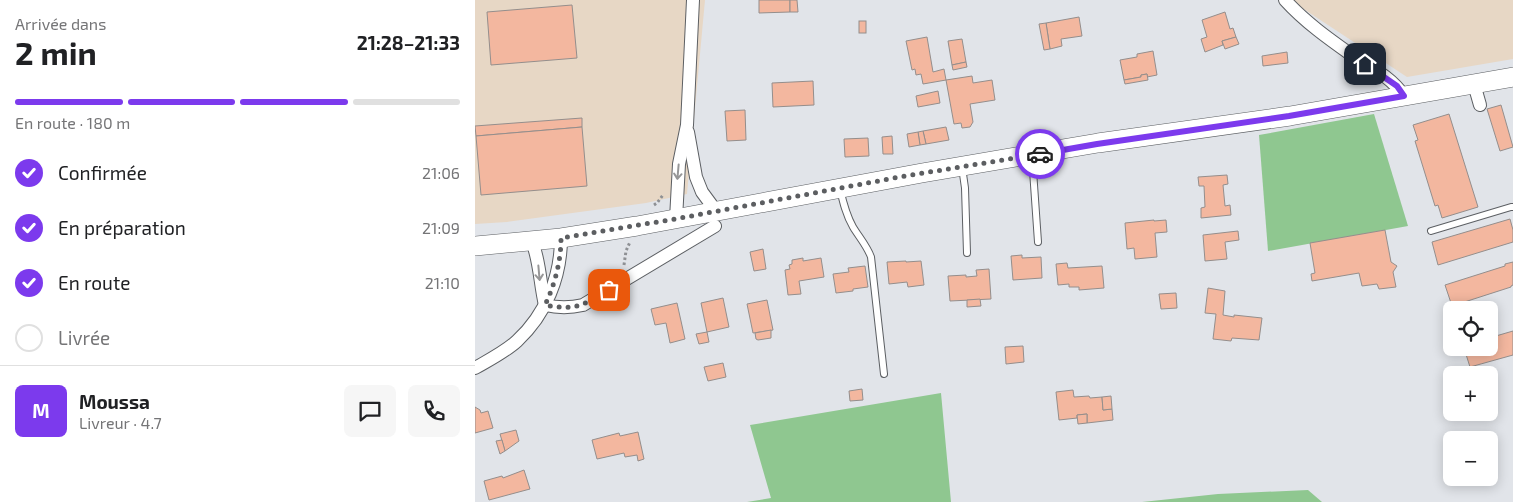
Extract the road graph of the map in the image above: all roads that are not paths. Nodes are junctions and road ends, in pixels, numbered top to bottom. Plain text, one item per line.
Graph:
1 (693, 0) edge
2 (1285, 0) edge
3 (1513, 77) edge
4 (1474, 84) junction
5 (1404, 96) junction
6 (1480, 105) dead end
7 (687, 125) junction
8 (1032, 156) junction
9 (962, 166) junction
10 (840, 187) junction
11 (1513, 207) edge
12 (715, 218) junction
13 (675, 219) junction
14 (1431, 231) dead end
15 (561, 238) junction
16 (533, 241) junction
17 (1038, 242) dead end
18 (475, 246) edge
19 (967, 253) dead end
20 (545, 305) junction
21 (475, 368) edge
22 (884, 374) dead end

1 - 7 street
2 - 5 street
3 - 4 main road
4 - 5 main road
4 - 6 street
5 - 8 main road
7 - 12 street
7 -> 13 street
8 - 9 main road
8 - 17 lane
9 - 10 main road
9 - 19 lane
10 - 12 main road
10 - 22 lane
11 - 14 lane
12 - 13 main road
12 - 20 street
13 - 15 main road
15 - 16 main road
15 - 20 street
16 - 18 main road
16 -> 20 street
20 - 21 street

